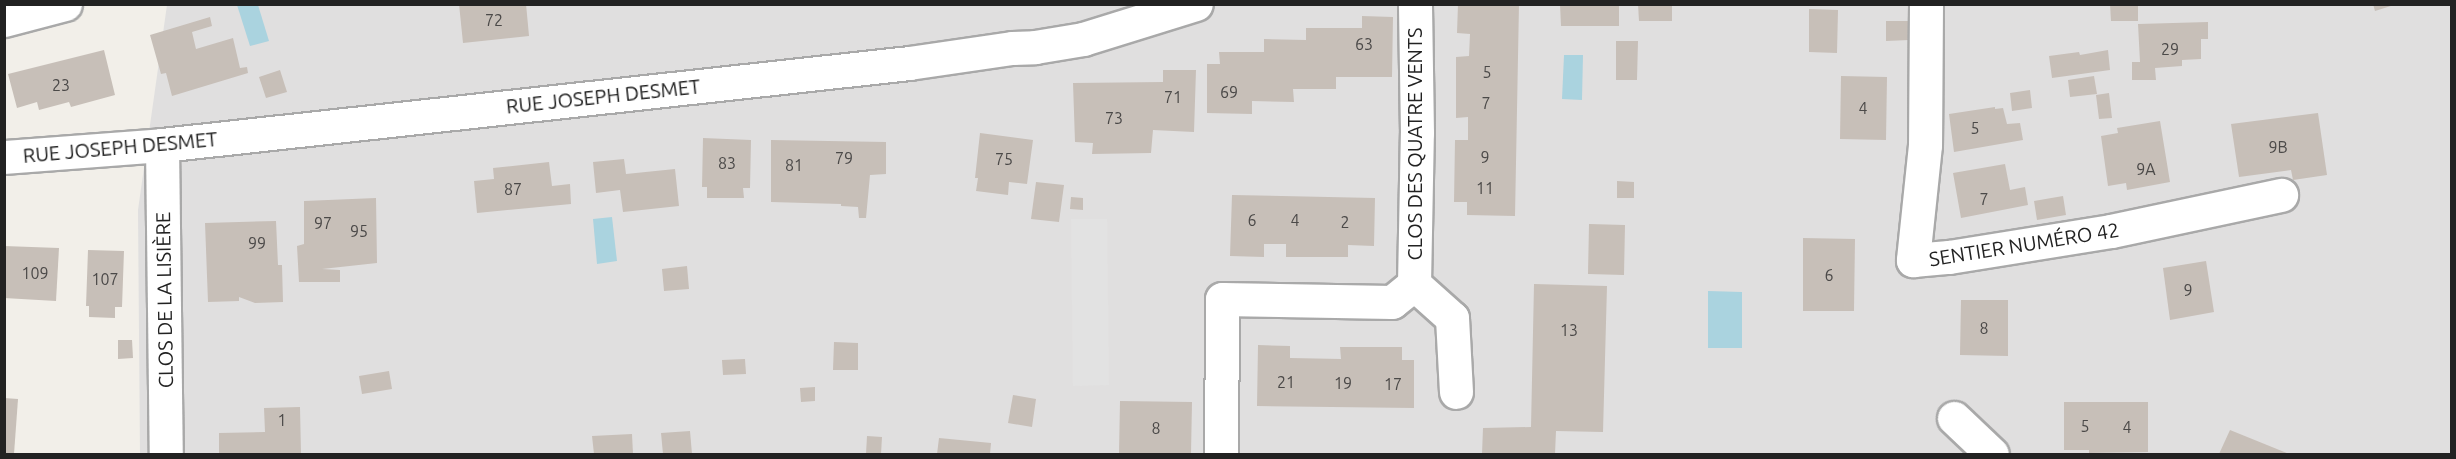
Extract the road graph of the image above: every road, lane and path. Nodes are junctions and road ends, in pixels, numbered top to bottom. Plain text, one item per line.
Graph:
1 (65, 4) edge
2 (1196, 4) edge
3 (1415, 4) edge
4 (1926, 4) edge
5 (4, 20) edge
6 (162, 145) junction
7 (4, 157) edge
8 (2281, 195) dead end
9 (1413, 284) junction
10 (1456, 392) dead end
11 (1954, 418) dead end
12 (166, 454) edge
13 (1221, 454) edge
14 (1992, 454) edge

1 - 5 street
2 - 6 street, RUE JOSEPH DESMET
3 - 9 street, CLOS DES QUATRE VENTS
4 - 8 street, SENTIER NUMÉRO 42
6 - 7 street, RUE JOSEPH DESMET
6 - 12 street, CLOS DE LA LISIÈRE
9 - 10 street, CLOS DES QUATRE VENTS
9 - 13 street, CLOS DES QUATRE VENTS
11 - 14 street

